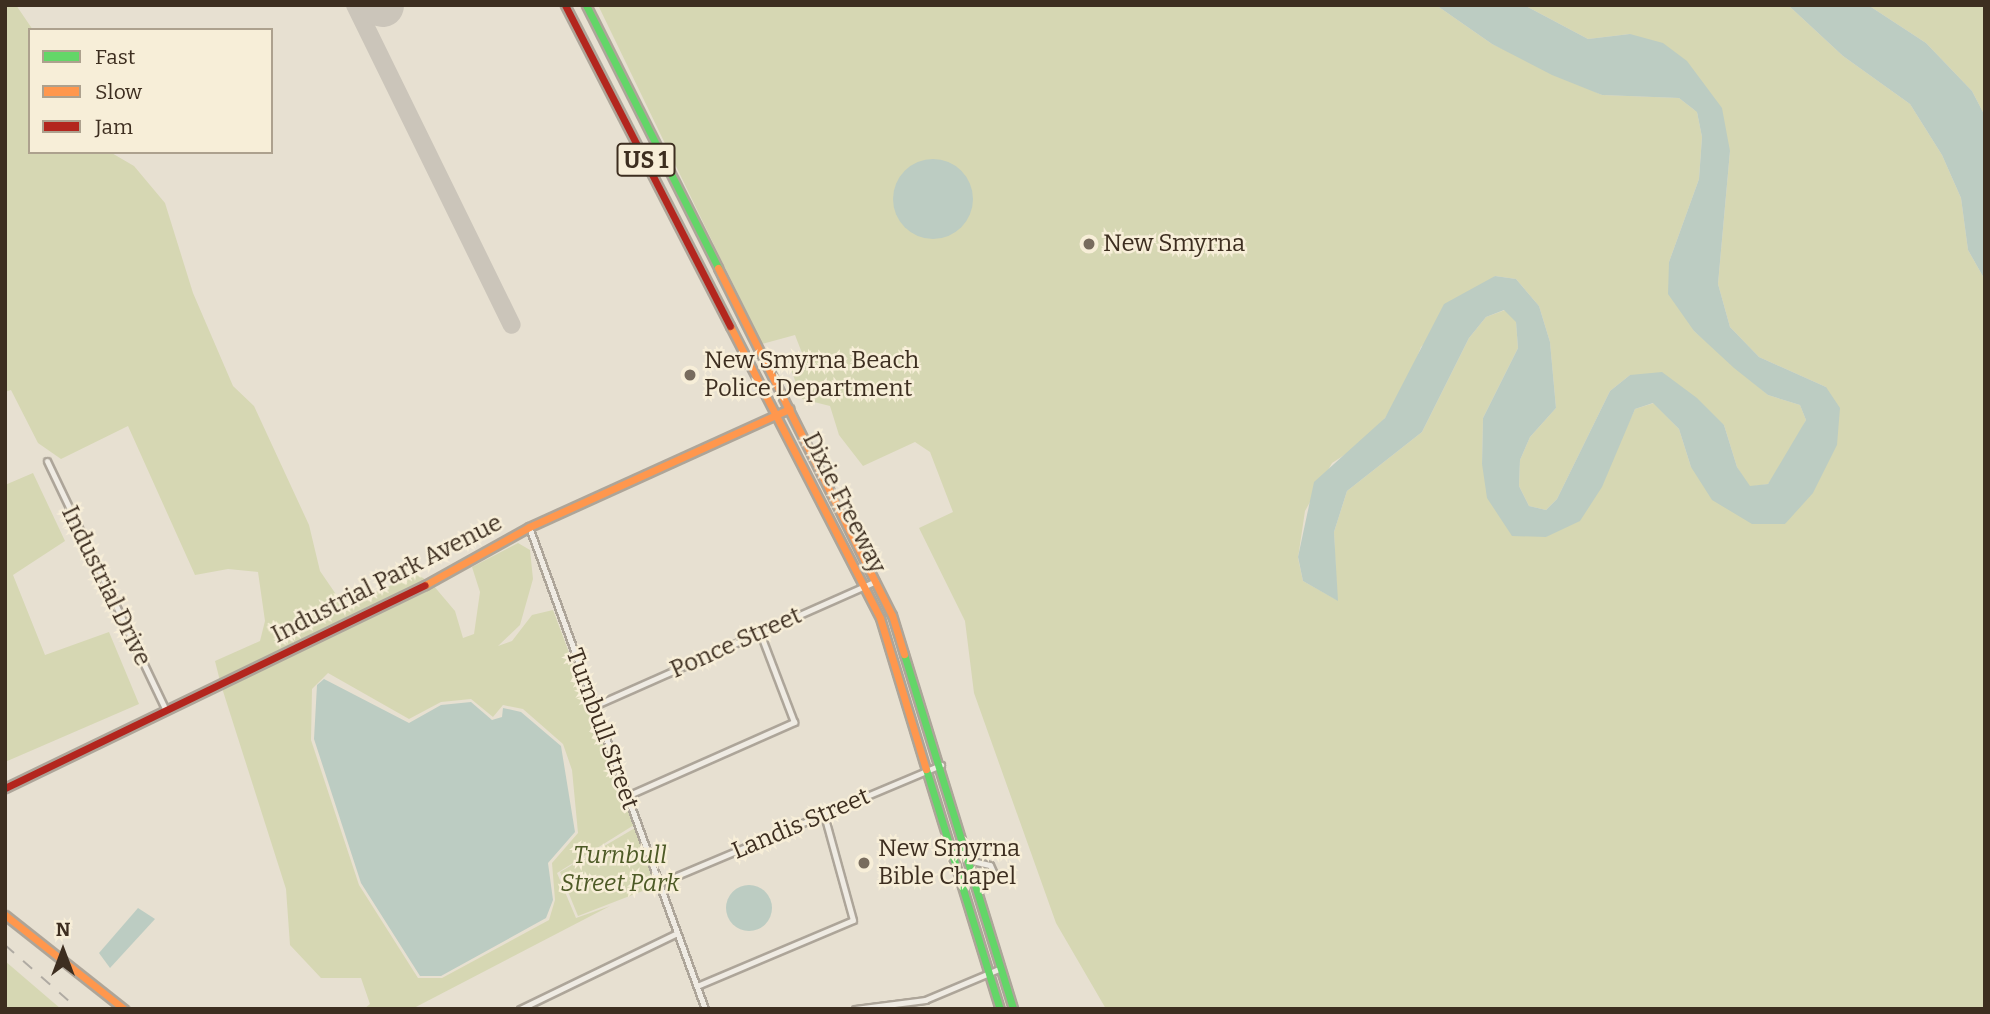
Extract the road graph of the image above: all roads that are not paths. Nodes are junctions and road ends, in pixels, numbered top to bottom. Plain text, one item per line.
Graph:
1 (565, 5) edge
2 (586, 5) edge
3 (789, 409) junction
4 (778, 414) junction
5 (47, 461) dead end
6 (529, 527) junction
7 (877, 580) junction
8 (866, 586) junction
9 (760, 633) junction
10 (594, 706) junction
11 (166, 710) junction
12 (942, 764) junction
13 (930, 769) junction
14 (5, 788) edge
15 (627, 796) junction
16 (824, 815) junction
17 (972, 861) junction
18 (995, 876) dead end
19 (660, 883) junction
20 (5, 915) edge
21 (677, 933) junction
22 (1004, 967) junction
23 (992, 972) junction
24 (697, 986) junction
25 (124, 1009) edge
26 (520, 1009) edge
27 (705, 1009) edge
28 (856, 1009) edge
29 (1000, 1009) edge
30 (1013, 1009) edge

1 - 4 main road, Dixie Freeway / US 1
2 - 3 main road, Dixie Freeway / US 1
3 - 4 main road, Industrial Park Avenue
3 - 7 main road, Dixie Freeway / US 1
4 - 6 main road, Industrial Park Avenue
4 - 8 main road, Dixie Freeway / US 1
5 - 11 street, Industrial Drive
6 - 10 street, Turnbull Street
6 - 11 main road, Industrial Park Avenue
7 - 8 street, Ponce Street
7 - 12 main road, Dixie Freeway / US 1
8 - 9 street, Ponce Street
8 - 13 main road, Dixie Freeway / US 1
9 - 10 street, Ponce Street
9 - 15 street
10 - 15 street, Turnbull Street
11 - 14 main road, Industrial Park Avenue
12 - 13 street, Landis Street
12 - 17 main road, Dixie Freeway / US 1
13 - 16 street, Landis Street
13 - 23 main road, Dixie Freeway / US 1
15 - 19 street, Turnbull Street
16 - 19 street, Landis Street
16 - 24 street
17 - 18 street
17 - 22 main road, Dixie Freeway / US 1
19 - 21 street, Turnbull Street
20 - 25 main road
21 - 24 street, Turnbull Street
21 - 26 street
22 - 23 street
22 - 30 main road, Dixie Freeway / US 1
23 - 28 street
23 - 29 main road, Dixie Freeway / US 1
24 - 27 street, Turnbull Street

